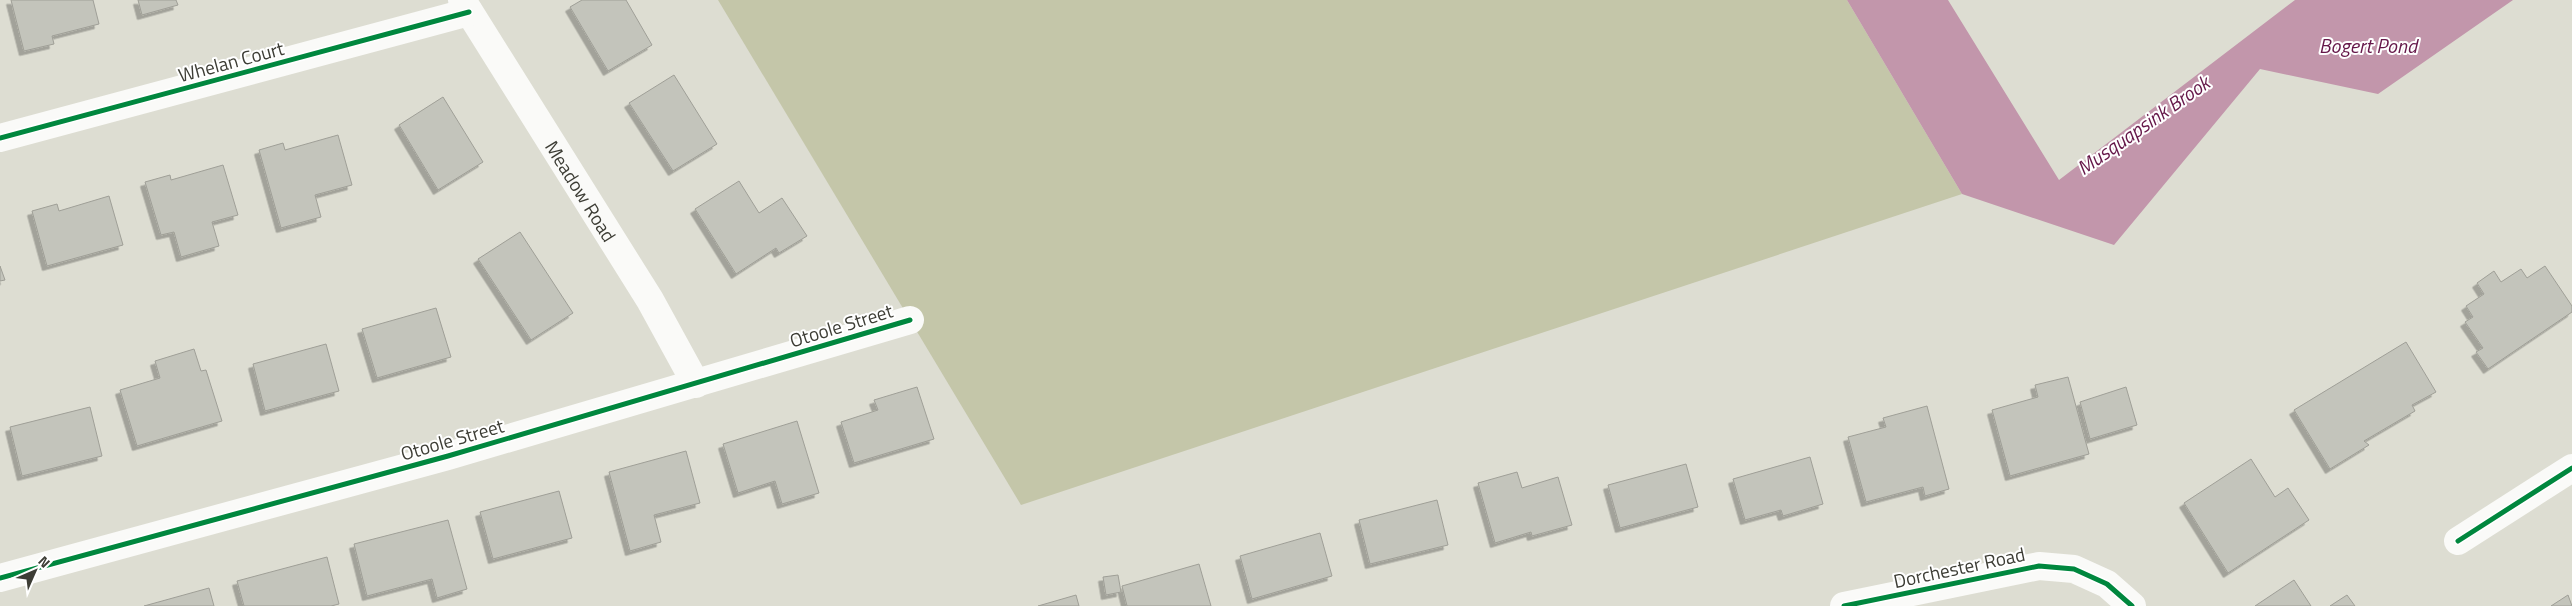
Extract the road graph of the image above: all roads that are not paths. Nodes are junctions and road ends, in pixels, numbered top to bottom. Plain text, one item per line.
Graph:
1 (466, 6) edge
2 (0, 138) edge
3 (910, 320) dead end
4 (696, 384) junction
5 (2572, 468) edge
6 (2458, 541) dead end
7 (0, 578) edge
8 (1844, 606) edge
9 (2132, 606) edge

1 - 2 street, Whelan Court
1 - 4 street, Meadow Road
3 - 4 street, Otoole Street
4 - 7 street, Otoole Street
5 - 6 street
8 - 9 street, Dorchester Road

